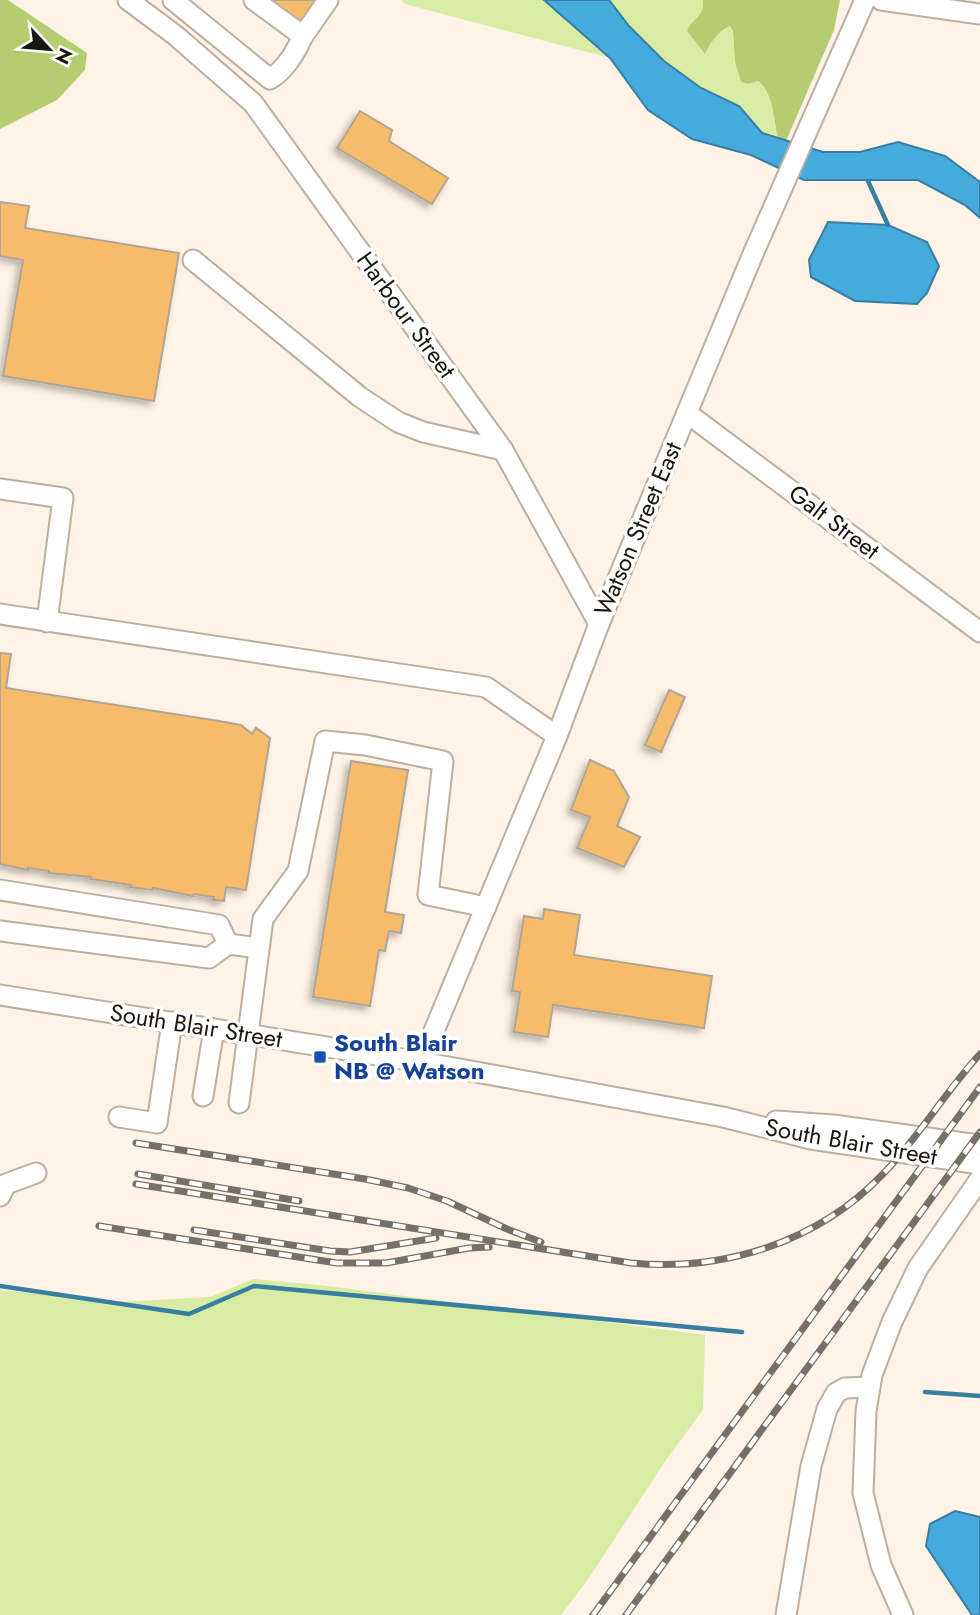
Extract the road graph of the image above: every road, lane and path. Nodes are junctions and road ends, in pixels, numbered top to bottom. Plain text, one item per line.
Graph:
1 (128, 0) edge
2 (173, 0) edge
3 (254, 0) edge
4 (328, 0) edge
5 (865, 0) edge
6 (881, 0) edge
7 (194, 6) edge
8 (980, 14) edge
9 (175, 35) junction
10 (303, 36) junction
11 (193, 260) dead end
12 (687, 413) junction
13 (503, 450) junction
14 (0, 489) edge
15 (0, 614) edge
16 (47, 622) junction
17 (598, 624) junction
18 (980, 632) edge
19 (558, 736) junction
20 (0, 890) edge
21 (486, 907) junction
22 (0, 931) edge
23 (228, 944) junction
24 (259, 948) junction
25 (0, 995) edge
26 (172, 1022) junction
27 (214, 1029) junction
28 (249, 1034) junction
29 (421, 1062) junction
30 (203, 1097) dead end
31 (239, 1103) dead end
32 (119, 1117) dead end
33 (723, 1117) junction
34 (980, 1145) edge
35 (36, 1173) dead end
36 (979, 1175) edge
37 (0, 1196) edge
38 (870, 1387) junction
39 (786, 1615) edge
40 (904, 1615) edge

1 - 9 street, Harbour Street
2 - 7 street
3 - 10 street
4 - 10 street
5 - 12 street, Watson Street East
6 - 8 street
7 - 9 street
7 - 10 street
9 - 13 street, Harbour Street
11 - 13 street
12 - 17 street, Watson Street East
12 - 18 street, Galt Street
13 - 17 street, Harbour Street
14 - 16 street
15 - 16 street
16 - 19 street
17 - 19 street, Watson Street East
19 - 21 street, Watson Street East
20 - 23 street
21 - 24 street
21 - 29 street, Watson Street East
22 - 23 street
23 - 24 street
24 - 28 street
25 - 26 street, South Blair Street
26 - 27 street, South Blair Street
26 - 32 street
27 - 28 street, South Blair Street
27 - 30 street
28 - 29 street, South Blair Street
28 - 31 street
29 - 33 street, South Blair Street
33 - 34 street, South Blair Street
33 - 36 street, South Blair Street
35 - 37 street
36 - 38 street
38 - 39 street
38 - 40 street

